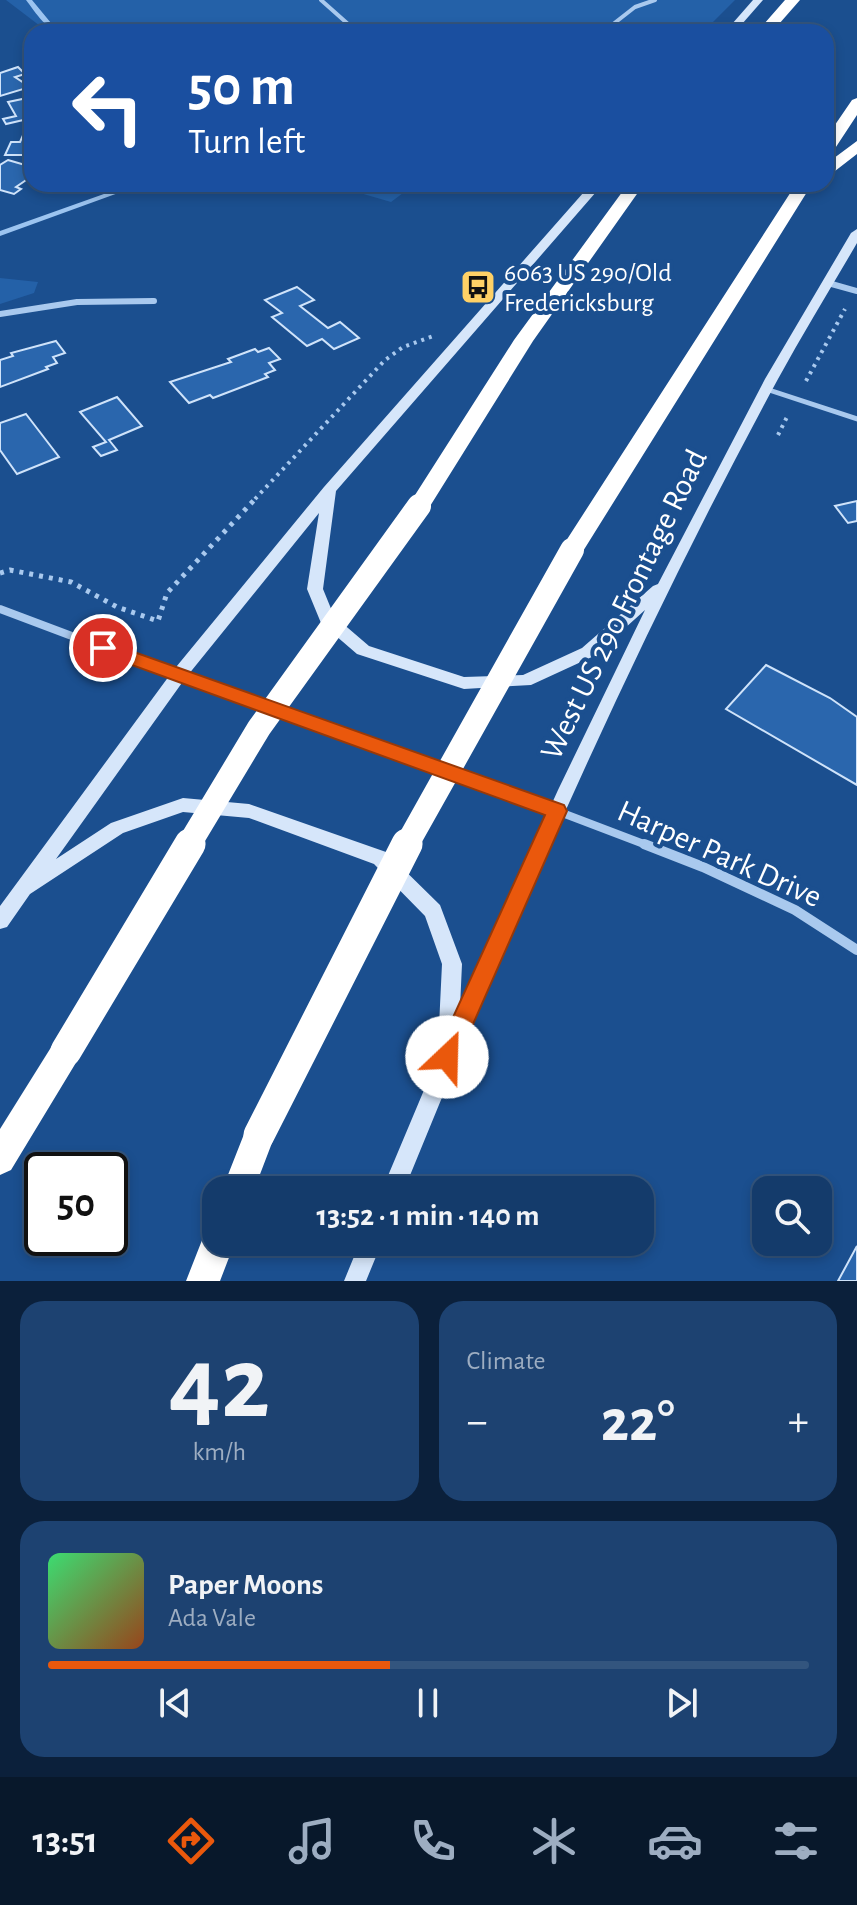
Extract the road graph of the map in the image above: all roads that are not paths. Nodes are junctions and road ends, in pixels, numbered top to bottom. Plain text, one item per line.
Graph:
1 (321, 0) edge
2 (655, 0) edge
3 (758, 0) edge
4 (793, 0) edge
5 (648, 1) edge
6 (348, 24) edge
7 (612, 24) edge
8 (737, 24) edge
9 (771, 24) edge
10 (857, 103) edge
11 (834, 138) edge
12 (857, 146) edge
13 (834, 166) edge
14 (590, 192) edge
15 (630, 192) edge
16 (799, 192) edge
17 (804, 192) edge
18 (792, 202) junction
19 (855, 240) edge
20 (828, 283) junction
21 (856, 291) edge
22 (154, 301) dead end
23 (0, 314) edge
24 (766, 389) junction
25 (857, 419) edge
26 (329, 490) junction
27 (666, 584) junction
28 (0, 609) edge
29 (178, 676) junction
30 (557, 811) junction
31 (18, 894) junction
32 (0, 921) edge
33 (857, 950) edge
34 (447, 1057) junction
35 (0, 1159) edge
36 (243, 1176) edge
37 (399, 1176) edge
38 (213, 1256) edge
39 (365, 1256) edge
40 (203, 1281) edge
41 (355, 1281) edge

1 - 6 lane
2 - 5 lane
3 - 8 main road
4 - 9 highway
5 - 7 lane
10 - 11 highway
12 - 13 highway
14 - 26 main road
15 - 35 highway, bridge
16 - 18 highway
17 - 18 highway
18 - 36 highway, bridge
19 - 20 main road, West US 290 Frontage Road
20 - 21 street
20 - 24 main road, West US 290 Frontage Road
22 - 23 street
24 - 25 lane
24 - 27 main road, West US 290 Frontage Road
26 - 27 main road
26 - 29 main road
27 - 30 main road, West US 290 Frontage Road
28 - 29 street
29 - 30 street
29 - 31 main road
30 - 33 street, Harper Park Drive
30 - 34 main road, West US 290 Frontage Road
31 - 32 main road
31 - 34 main road
34 - 37 main road, West US 290 Frontage Road
38 - 40 highway
39 - 41 main road

